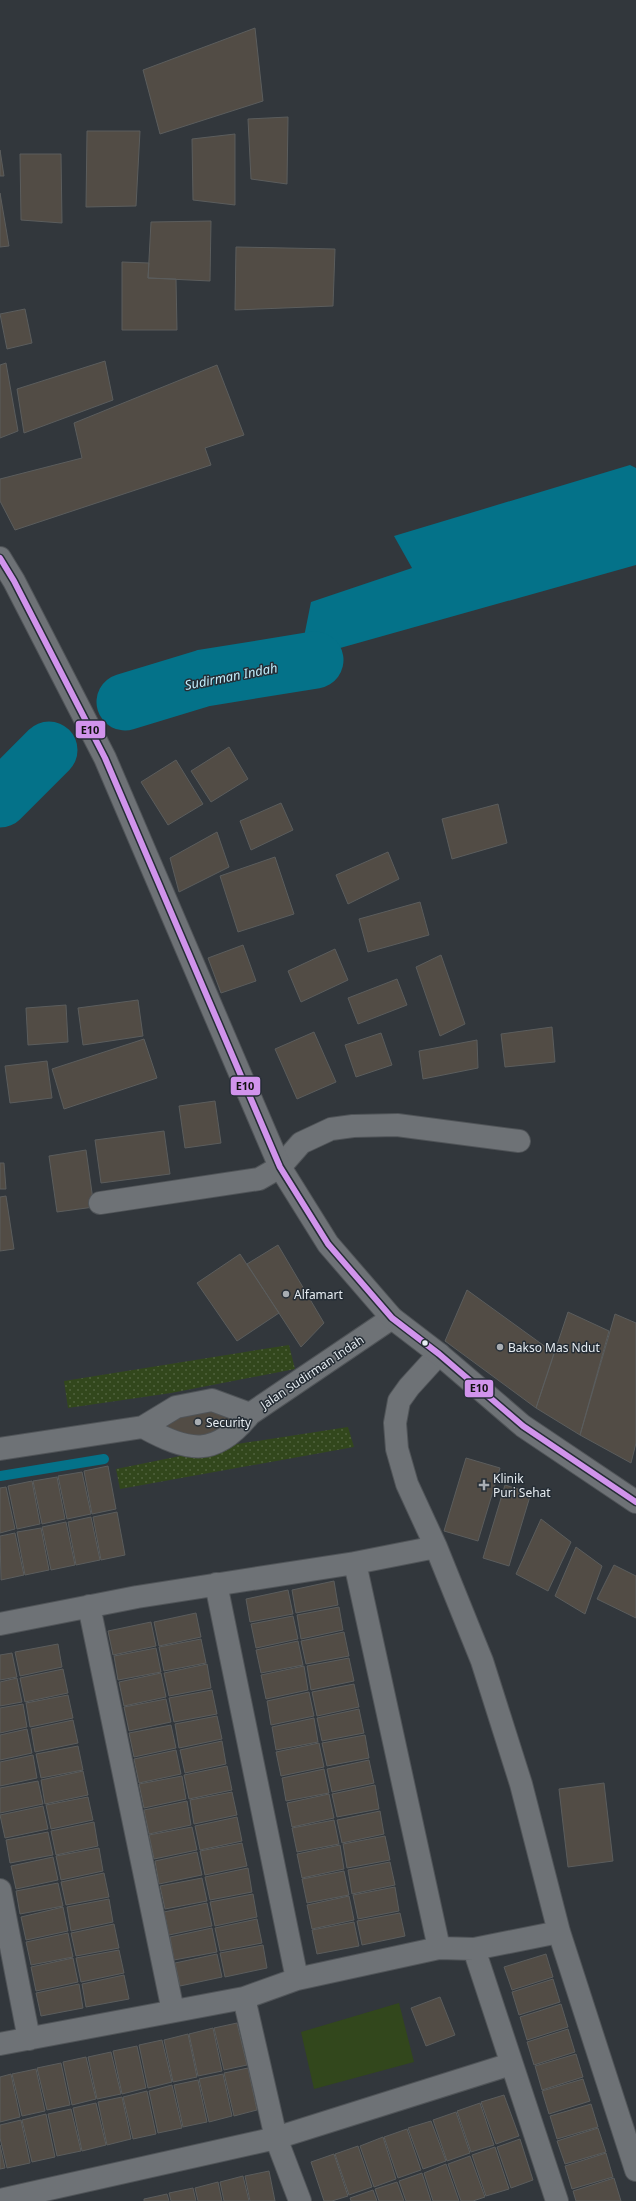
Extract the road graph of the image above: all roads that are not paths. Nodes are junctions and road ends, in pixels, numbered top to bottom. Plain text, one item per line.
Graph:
1 (0, 558) edge
2 (518, 1141) dead end
3 (280, 1167) junction
4 (100, 1203) dead end
5 (392, 1318) junction
6 (440, 1354) junction
7 (250, 1414) junction
8 (143, 1427) junction
9 (0, 1449) edge
10 (636, 1502) edge
11 (436, 1547) junction
12 (355, 1563) junction
13 (216, 1584) junction
14 (89, 1606) junction
15 (0, 1624) edge
16 (0, 1890) edge
17 (559, 1932) junction
18 (439, 1948) junction
19 (474, 1949) junction
20 (297, 1979) junction
21 (244, 1998) junction
22 (172, 2012) junction
23 (29, 2039) junction
24 (0, 2044) edge
25 (511, 2064) junction
26 (276, 2138) junction
27 (636, 2170) edge
28 (0, 2200) edge
29 (300, 2201) edge
30 (557, 2201) edge

1 - 3 street
2 - 3 street
3 - 4 street
3 - 5 street
5 - 6 street
5 - 7 street, Jalan Sudirman Indah
6 - 10 street
6 - 11 street
7 - 8 street, Jalan Sudirman Indah
7 - 8 street
8 - 9 street, Jalan Sudirman Indah
11 - 12 street
11 - 17 street
12 - 13 street
12 - 18 street
13 - 14 street
13 - 20 street
14 - 15 street
14 - 22 street
16 - 23 street
17 - 19 street
17 - 27 street
18 - 19 street
18 - 20 street
19 - 25 street
20 - 21 street
21 - 22 street
21 - 26 street
22 - 23 street
23 - 24 street
25 - 26 street
25 - 30 street
26 - 28 street
26 - 29 street

